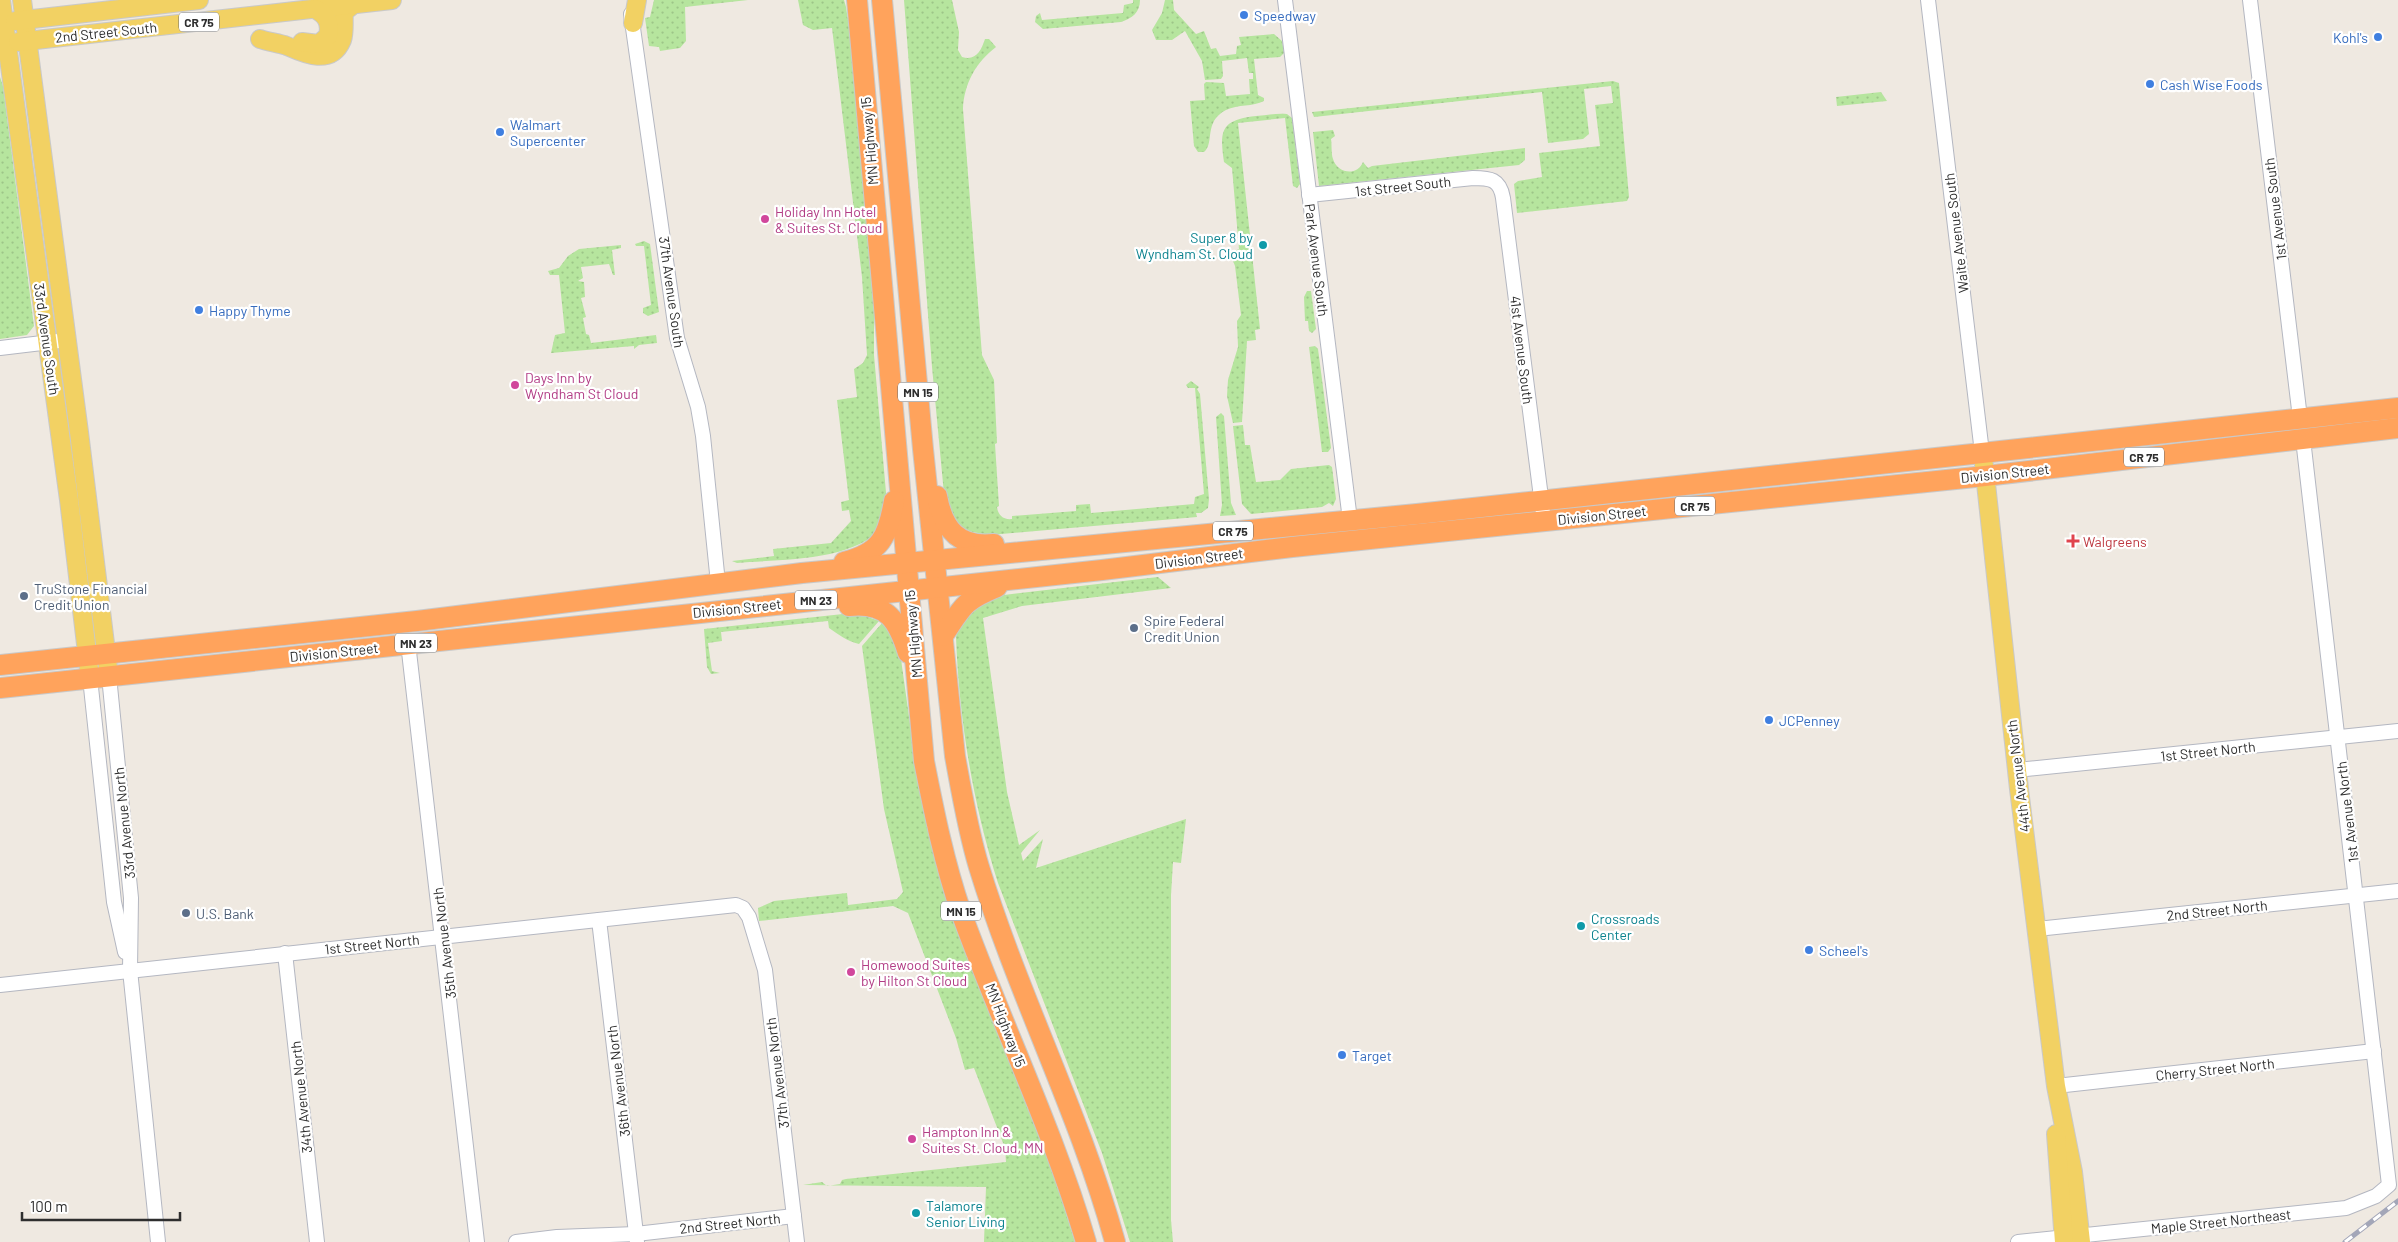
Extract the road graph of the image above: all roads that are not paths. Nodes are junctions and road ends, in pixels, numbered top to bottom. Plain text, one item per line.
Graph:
1 (1, 0) edge
2 (22, 0) edge
3 (199, 0) edge
4 (392, 0) edge
5 (629, 0) edge
6 (638, 0) edge
7 (848, 0) edge
8 (857, 0) edge
9 (882, 0) edge
10 (893, 0) edge
11 (1285, 0) edge
12 (1928, 0) edge
13 (2250, 0) edge
14 (354, 4) junction
15 (314, 9) junction
16 (25, 20) junction
17 (859, 22) junction
18 (2, 23) edge
19 (633, 23) junction
20 (884, 25) junction
21 (28, 41) junction
22 (3, 44) edge
23 (1496, 180) joint
24 (1309, 195) junction
25 (67, 340) junction
26 (47, 342) junction
27 (0, 348) edge
28 (2398, 408) edge
29 (2300, 418) junction
30 (2398, 428) edge
31 (2303, 439) junction
32 (923, 449) junction
33 (1984, 465) junction
34 (898, 475) junction
35 (1542, 501) junction
36 (1350, 520) junction
37 (1544, 521) junction
38 (1093, 544) junction
39 (935, 560) junction
40 (906, 562) junction
41 (802, 573) junction
42 (1017, 579) junction
43 (718, 583) junction
44 (938, 587) junction
45 (910, 590) junction
46 (770, 605) junction
47 (943, 636) junction
48 (408, 643) junction
49 (97, 654) junction
50 (0, 665) edge
51 (100, 677) junction
52 (918, 684) junction
53 (0, 688) edge
54 (2398, 731) edge
55 (2338, 738) junction
56 (2017, 770) junction
57 (2398, 891) edge
58 (2357, 896) junction
59 (743, 908) joint
60 (599, 920) junction
61 (2037, 929) junction
62 (444, 936) junction
63 (285, 953) junction
64 (130, 970) junction
65 (0, 984) edge
66 (2374, 1051) junction
67 (2056, 1086) junction
68 (2389, 1185) joint
69 (794, 1216) junction
70 (636, 1238) edge
71 (2072, 1239) edge
72 (158, 1242) edge
73 (317, 1242) edge
74 (477, 1242) edge
75 (516, 1242) edge
76 (797, 1242) edge
77 (1086, 1242) edge
78 (1115, 1242) edge
79 (2018, 1242) edge

1 - 18 main road, 33rd Avenue South
2 - 16 main road, 33rd Avenue South
3 - 16 main road, 2nd Street South / CR 75
4 - 14 main road, 2nd Street South / CR 75
5 - 19 street, 37th Avenue South
6 - 19 main road
7 - 17 highway
8 - 17 highway, MN Highway 15 / MN 15
9 - 20 highway, MN Highway 15 / MN 15
10 - 20 highway
11 - 24 street, Park Avenue South
12 - 33 street, Waite Avenue South
13 - 29 street, 1st Avenue South
14 - 15 main road, 2nd Street South / CR 75
14 - 15 main road
15 - 21 main road, 2nd Street South / CR 75
16 - 18 main road, 2nd Street South / CR 75
16 - 21 main road, 33rd Avenue South
17 - 34 highway, MN Highway 15 / MN 15
18 - 22 main road, 33rd Avenue South
19 - 43 street, 37th Avenue South
20 - 32 highway, MN Highway 15 / MN 15
21 - 22 main road, 2nd Street South / CR 75
21 - 25 main road, 33rd Avenue South
22 - 26 main road, 33rd Avenue South
23 - 24 street, 1st Street South
23 - 35 street, 41st Avenue South
24 - 36 street, Park Avenue South
25 - 26 street
25 - 49 main road, 33rd Avenue South
26 - 27 street
26 - 49 main road, 33rd Avenue South
28 - 29 highway, Division Street / CR 75
29 - 33 highway, Division Street / CR 75
30 - 31 highway, Division Street / CR 75
31 - 33 highway, Division Street / CR 75
31 - 55 street, 1st Avenue North
32 - 38 highway
32 - 39 highway, MN Highway 15 / MN 15
33 - 35 highway, Division Street / CR 75
33 - 37 highway, Division Street / CR 75
33 - 56 main road, 44th Avenue North
34 - 40 highway, MN Highway 15 / MN 15
34 - 41 highway
35 - 36 highway, Division Street / CR 75
35 - 37 street, 41st Avenue South
36 - 38 highway, Division Street / CR 75
37 - 42 highway, Division Street / CR 75
38 - 39 highway, Division Street / CR 75
39 - 40 highway, Division Street / MN 23
39 - 44 highway, MN Highway 15 / MN 15
40 - 41 highway, Division Street / MN 23
40 - 45 highway, MN Highway 15 / MN 15
41 - 43 highway, Division Street / MN 23
42 - 44 highway, Division Street / CR 75
42 - 47 highway
43 - 49 highway, Division Street / MN 23
44 - 45 highway, Division Street / MN 23
44 - 47 highway, MN Highway 15 / MN 15
45 - 46 highway, Division Street / MN 23
45 - 52 highway, MN Highway 15 / MN 15
46 - 48 highway, Division Street / MN 23
46 - 52 highway
47 - 78 highway, MN Highway 15 / MN 15
48 - 51 highway, Division Street / MN 23
48 - 62 street, 35th Avenue North
49 - 50 highway, Division Street / MN 23
49 - 51 main road, 33rd Avenue South
51 - 53 highway, Division Street / MN 23
51 - 64 street, 33rd Avenue North
51 - 64 street, 33rd Avenue North
52 - 77 highway, MN Highway 15 / MN 15
54 - 55 street, 1st Street North
55 - 56 street, 1st Street North
55 - 58 street, 1st Avenue North
56 - 61 main road, 44th Avenue North
57 - 58 street, 2nd Street North
58 - 61 street, 2nd Street North
58 - 66 street, 1st Avenue North
59 - 60 street, 1st Street North
59 - 69 street, 37th Avenue North
60 - 62 street, 1st Street North
60 - 70 street, 36th Avenue North
61 - 67 main road, 44th Avenue North
62 - 63 street, 1st Street North
62 - 74 street, 35th Avenue North
63 - 64 street, 1st Street North
63 - 73 street, 34th Avenue North
64 - 65 street, 1st Street North
64 - 72 street, 33rd Avenue North
66 - 67 street, Cherry Street North
66 - 68 street, 1st Avenue North
67 - 71 main road, 44th Avenue North
68 - 71 street, Maple Street Northeast
69 - 70 street, 2nd Street North
69 - 76 street, 37th Avenue North
70 - 75 street, 2nd Street North
71 - 79 street, Maple Street Northeast

